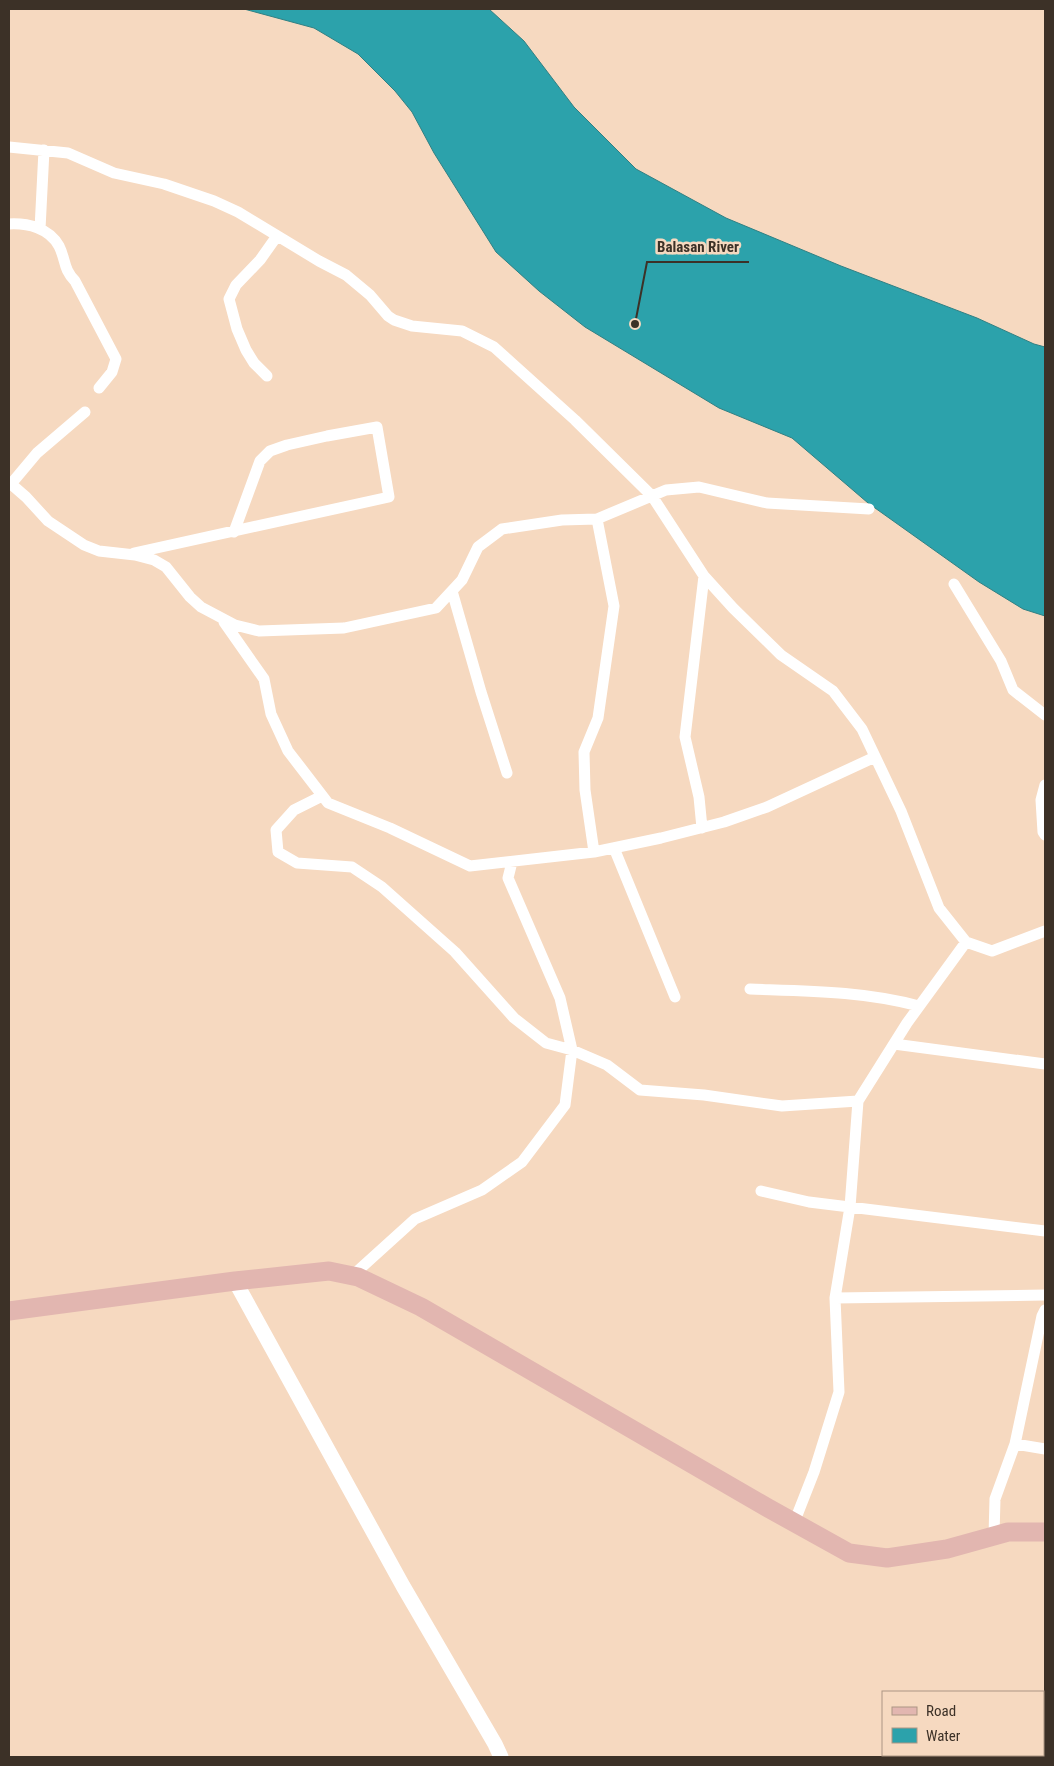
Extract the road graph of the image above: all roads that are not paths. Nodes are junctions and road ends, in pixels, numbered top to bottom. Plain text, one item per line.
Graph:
1 (9, 147) edge
2 (44, 150) junction
3 (9, 224) edge
4 (40, 229) junction
5 (277, 236) junction
6 (267, 376) dead end
7 (99, 388) dead end
8 (85, 412) dead end
9 (10, 485) edge
10 (652, 496) junction
11 (869, 509) dead end
12 (597, 519) junction
13 (234, 532) junction
14 (128, 554) junction
15 (704, 576) junction
16 (954, 584) dead end
17 (452, 591) junction
18 (224, 620) junction
19 (1045, 715) edge
20 (875, 757) junction
21 (507, 773) dead end
22 (1045, 784) edge
23 (322, 796) junction
24 (702, 828) junction
25 (1045, 835) edge
26 (614, 848) junction
27 (594, 852) junction
28 (512, 862) junction
29 (1045, 931) edge
30 (966, 942) junction
31 (750, 988) dead end
32 (675, 997) dead end
33 (919, 1006) junction
34 (894, 1044) junction
35 (572, 1050) junction
36 (1045, 1064) edge
37 (858, 1101) junction
38 (761, 1190) dead end
39 (850, 1207) junction
40 (1045, 1231) edge
41 (352, 1276) junction
42 (235, 1281) junction
43 (1045, 1294) edge
44 (835, 1298) junction
45 (1045, 1310) edge
46 (9, 1311) edge
47 (1015, 1444) junction
48 (1045, 1448) edge
49 (794, 1522) junction
50 (1045, 1532) edge
51 (994, 1536) junction
52 (501, 1757) edge

1 - 2 street
2 - 4 street
2 - 5 street
3 - 4 street
4 - 7 street
5 - 6 street
5 - 10 street
8 - 9 street
9 - 14 street
10 - 11 street
10 - 12 street
10 - 15 street
12 - 17 street
12 - 27 street
13 - 13 street
13 - 14 street
14 - 18 street
15 - 20 street
15 - 24 street
16 - 19 street
17 - 18 street
17 - 21 street
18 - 23 street
20 - 24 street
20 - 30 street
22 - 25 street
23 - 28 street
23 - 35 street
24 - 26 street
26 - 27 street
26 - 32 street
27 - 28 street
28 - 35 street
29 - 30 street
30 - 33 street
31 - 33 street
33 - 34 street
34 - 36 street
34 - 37 street
35 - 37 street
35 - 41 street
37 - 39 street
38 - 39 street
39 - 40 street
39 - 44 street
41 - 42 main road
41 - 49 main road
42 - 46 main road
42 - 52 street
43 - 44 street
44 - 49 street
45 - 47 street
47 - 48 street
47 - 51 street
49 - 51 main road
50 - 51 main road

